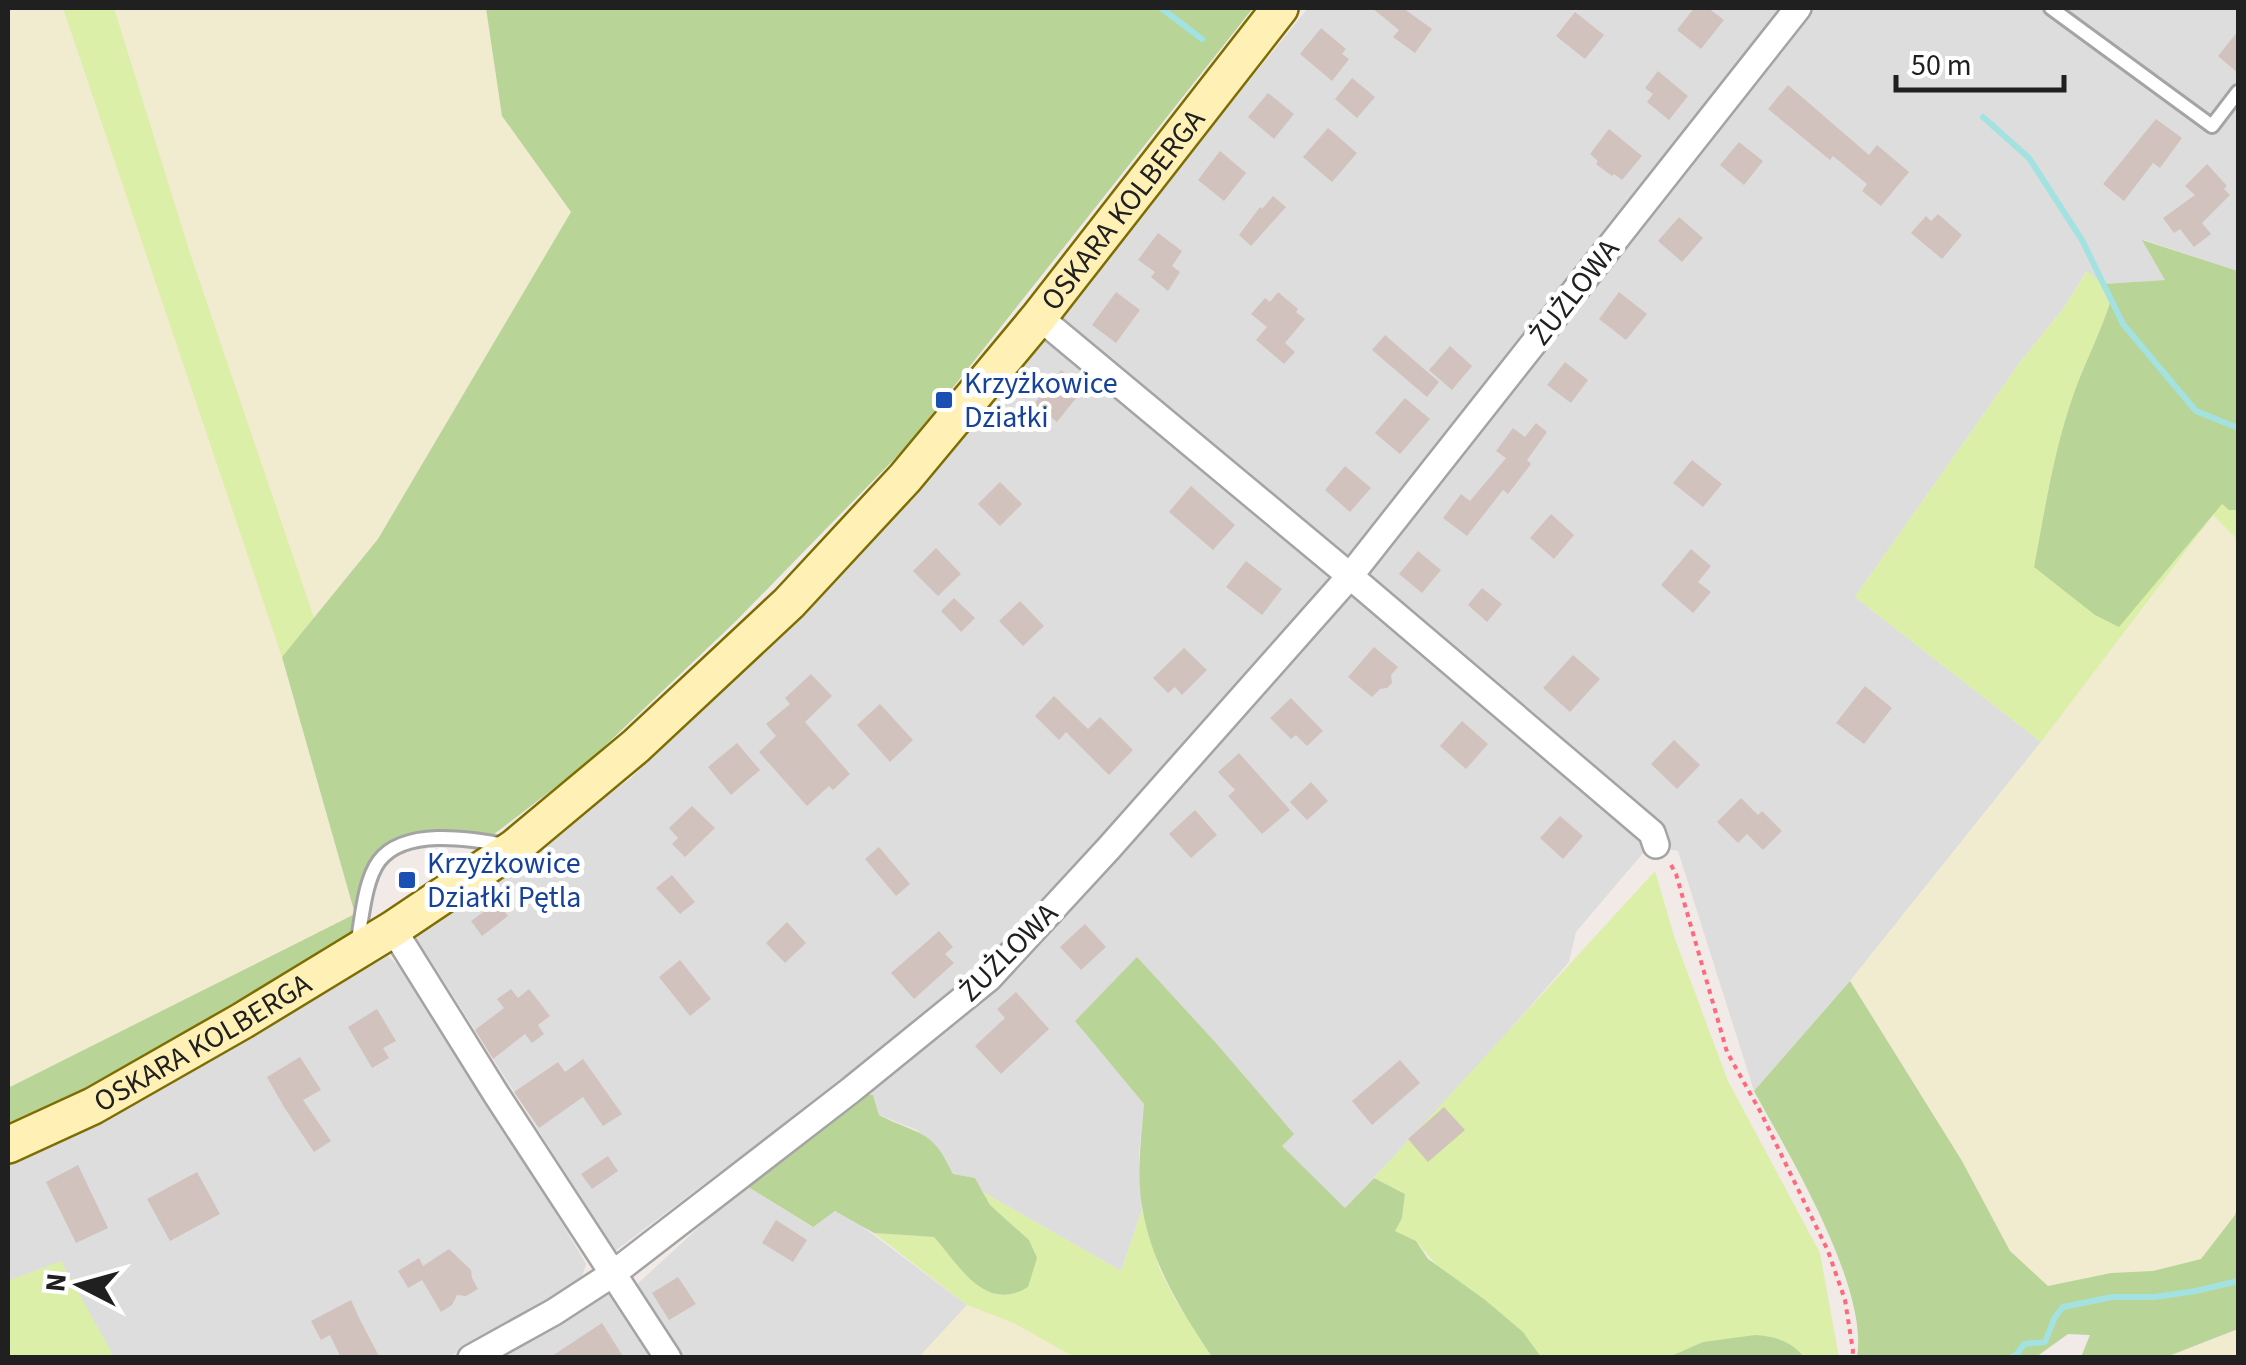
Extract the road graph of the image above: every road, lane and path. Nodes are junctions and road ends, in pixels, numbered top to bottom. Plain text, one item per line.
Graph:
1 (1280, 8) edge
2 (1798, 8) edge
3 (2051, 8) edge
4 (2238, 92) edge
5 (1040, 317) junction
6 (1350, 576) junction
7 (1656, 844) joint
8 (515, 847) junction
9 (393, 928) junction
10 (355, 952) junction
11 (8, 1144) edge
12 (614, 1273) junction
13 (471, 1358) edge
14 (668, 1358) edge
15 (1852, 1358) edge

1 - 5 main road, OSKARA KOLBERGA
2 - 6 street, ŻUŻLOWA
3 - 4 lane
5 - 6 street
5 - 8 main road, OSKARA KOLBERGA
6 - 7 street
6 - 12 street, ŻUŻLOWA
7 - 15 path
8 - 9 main road, OSKARA KOLBERGA
8 - 10 lane
9 - 10 main road, OSKARA KOLBERGA
9 - 12 street
10 - 11 main road, OSKARA KOLBERGA
12 - 13 street, ŻUŻLOWA
12 - 14 street

